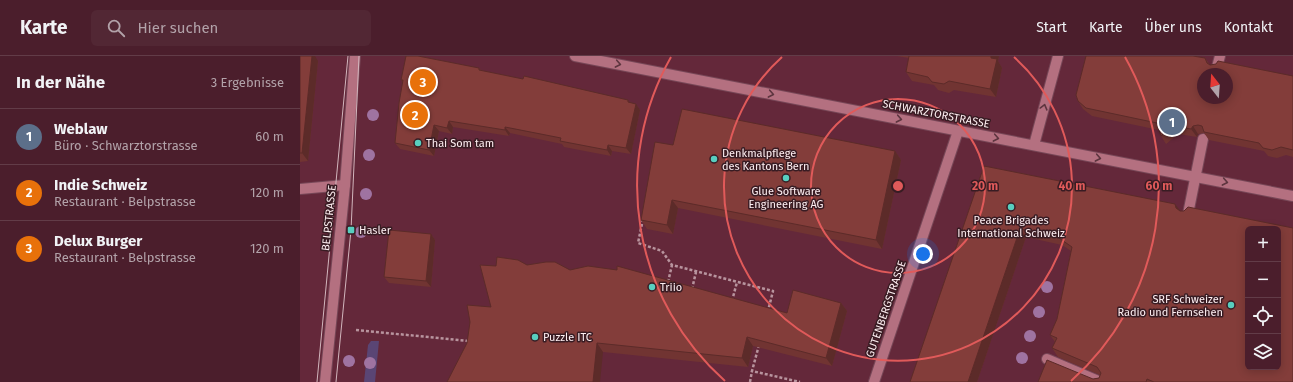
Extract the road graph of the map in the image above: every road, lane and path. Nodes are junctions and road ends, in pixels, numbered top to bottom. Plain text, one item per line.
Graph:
1 (355, 56) edge
2 (575, 56) edge
3 (1058, 56) edge
4 (1220, 56) edge
5 (1218, 67) edge
6 (958, 130) junction
7 (1203, 139) edge
8 (1034, 145) junction
9 (1196, 177) junction
10 (345, 185) junction
11 (300, 189) edge
12 (1293, 196) edge
13 (1188, 214) edge
14 (644, 216) edge
15 (672, 265) junction
16 (696, 273) junction
17 (737, 282) junction
18 (666, 286) edge
19 (690, 293) edge
20 (731, 304) edge
21 (767, 312) edge
22 (356, 330) dead end
23 (475, 341) edge
24 (760, 341) edge
25 (1047, 359) edge
26 (752, 371) junction
27 (325, 382) edge
28 (750, 382) edge
29 (800, 382) edge
30 (874, 382) edge
31 (1101, 382) edge

1 - 10 street, BELPSTRASSE
2 -> 6 street, SCHWARZTORSTRASSE
8 -> 3 street
4 - 5 street
6 -> 8 street, SCHWARZTORSTRASSE
6 - 30 street, GUTENBERGSTRASSE
7 - 9 street
8 -> 9 street, SCHWARZTORSTRASSE
9 -> 12 street, SCHWARZTORSTRASSE
9 - 13 street
10 - 11 street
10 - 27 street, BELPSTRASSE
14 - 15 path
15 - 16 path
15 - 18 path
16 - 17 path
16 - 19 path
17 - 20 path
17 - 21 path
22 - 23 path
24 - 26 path
25 - 31 street
26 - 28 path
26 - 29 path

